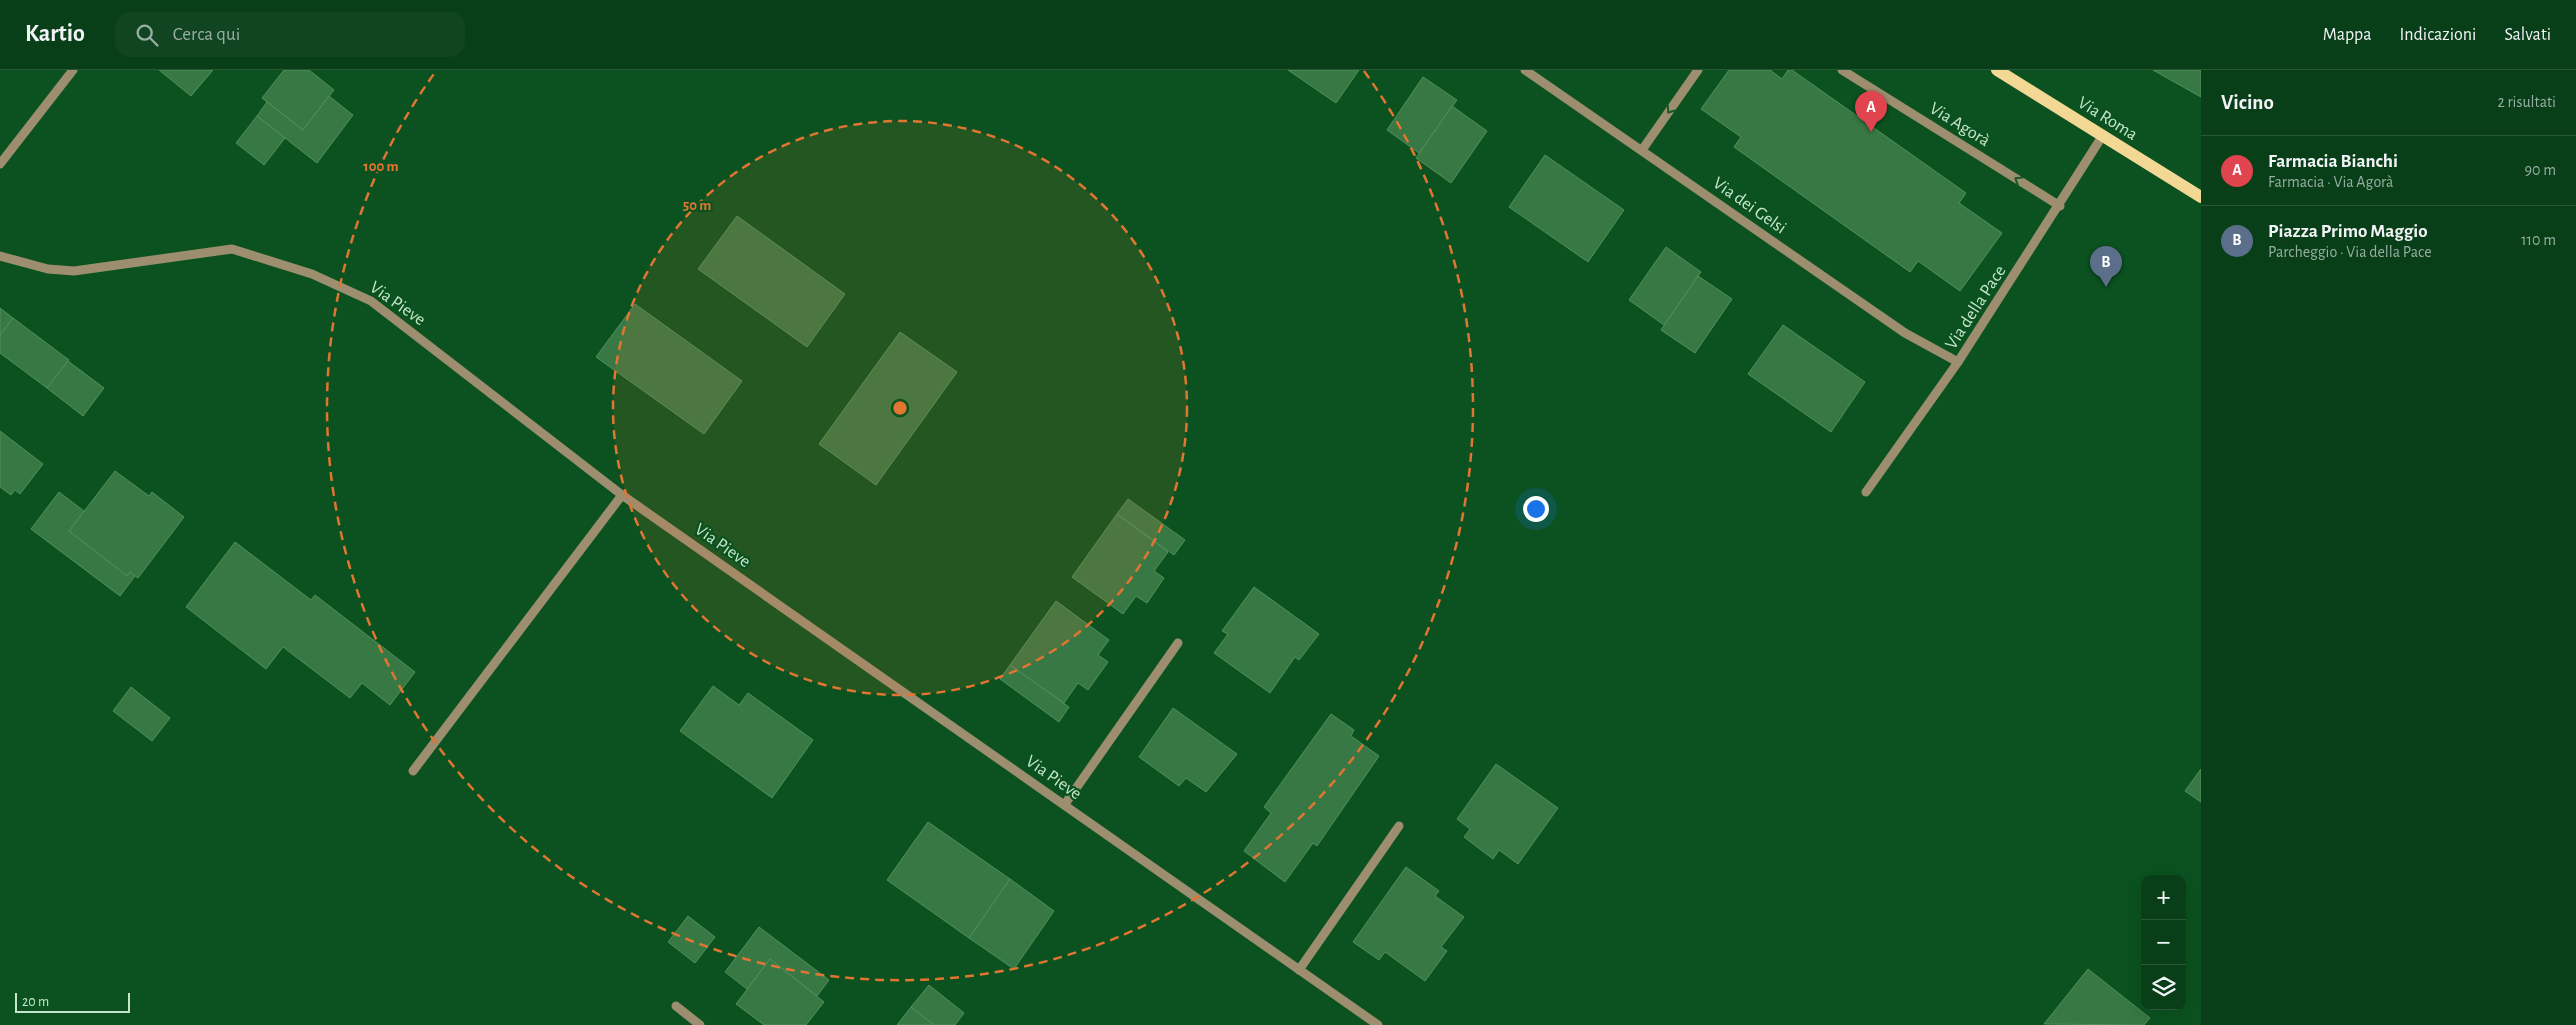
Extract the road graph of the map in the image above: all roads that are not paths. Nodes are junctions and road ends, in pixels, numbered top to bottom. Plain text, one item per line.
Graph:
1 (73, 70) edge
2 (1525, 70) edge
3 (1698, 70) edge
4 (1842, 70) edge
5 (1997, 70) edge
6 (2103, 135) junction
7 (1642, 150) junction
8 (0, 164) edge
9 (2201, 197) edge
10 (2060, 206) junction
11 (0, 256) edge
12 (1958, 362) junction
13 (1866, 492) dead end
14 (622, 495) junction
15 (1178, 644) dead end
16 (413, 771) dead end
17 (1065, 804) junction
18 (1399, 826) dead end
19 (1299, 970) junction
20 (676, 1006) dead end
21 (700, 1025) edge
22 (1378, 1025) edge

1 - 8 street
2 - 7 street, Via dei Gelsi
3 -> 7 street
10 -> 4 street, Via Agorà
5 - 6 main road, Via Roma
6 - 9 main road, Via Roma
6 - 10 street, Via della Pace
7 - 12 street, Via dei Gelsi
10 - 12 street, Via della Pace
11 - 14 street, Via Pieve
12 - 13 street, Via della Pace
14 - 16 street
14 - 17 street, Via Pieve
15 - 17 street
17 - 19 street, Via Pieve
18 - 19 street
19 - 22 street, Via Pieve
20 - 21 street

